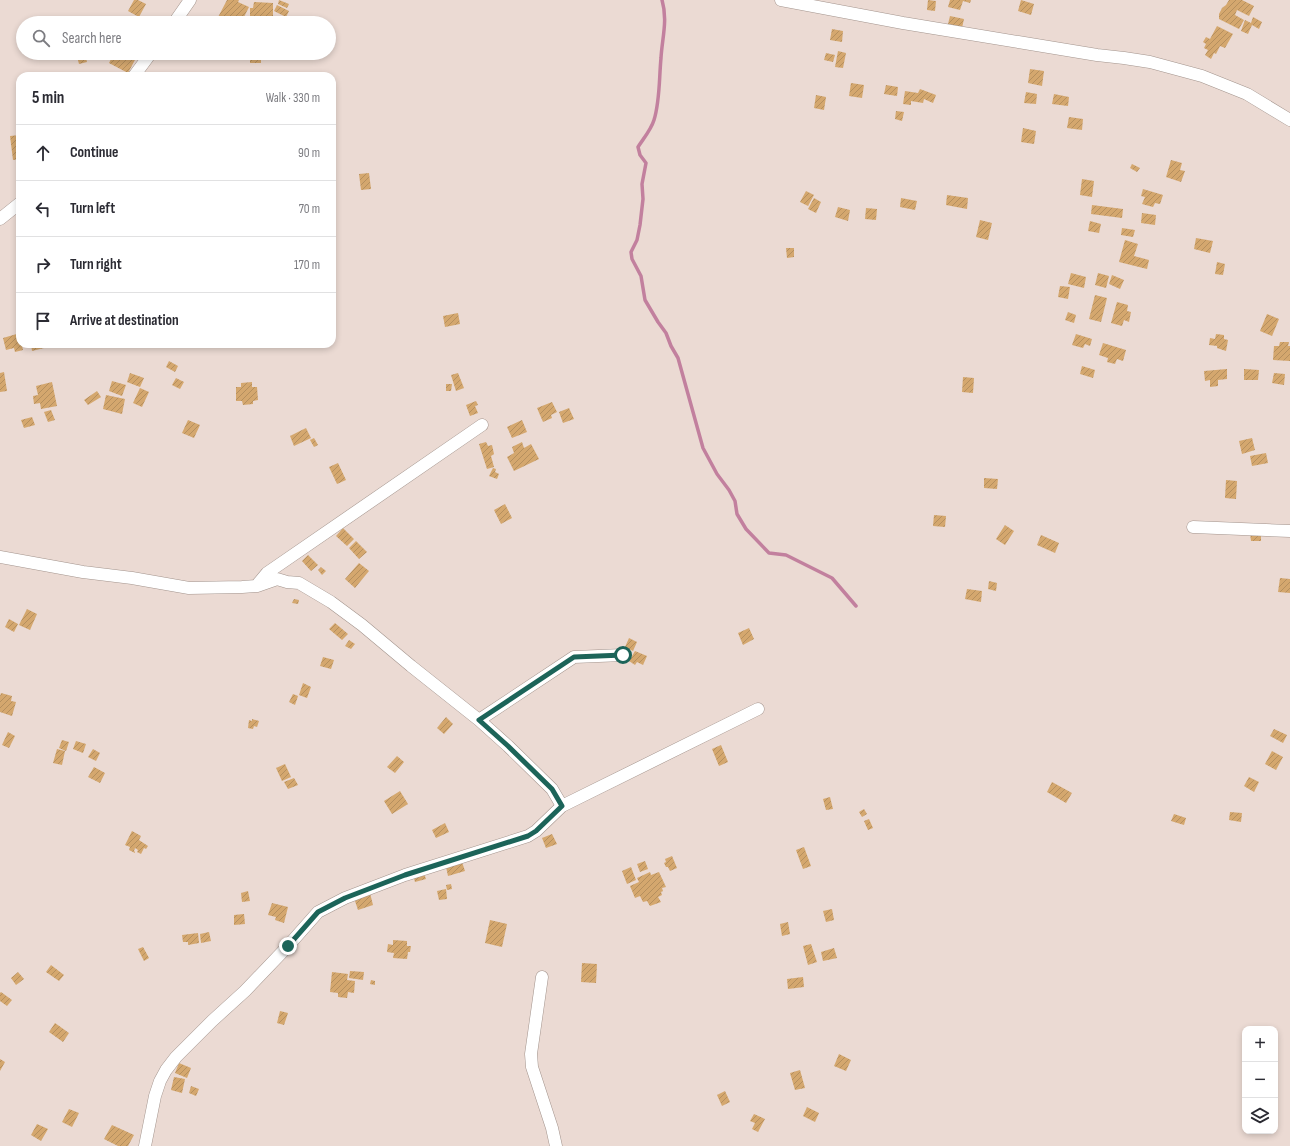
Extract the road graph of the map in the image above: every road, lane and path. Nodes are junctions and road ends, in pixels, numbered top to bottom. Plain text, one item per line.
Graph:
1 (190, 0) edge
2 (781, 0) edge
3 (179, 16) edge
4 (146, 60) edge
5 (137, 72) edge
6 (1290, 120) edge
7 (16, 206) edge
8 (0, 219) edge
9 (482, 425) dead end
10 (1193, 526) dead end
11 (1290, 531) edge
12 (0, 557) edge
13 (257, 586) junction
14 (623, 655) dead end
15 (758, 709) dead end
16 (479, 720) junction
17 (562, 806) junction
18 (542, 977) dead end
19 (145, 1146) edge
20 (556, 1146) edge

1 - 3 street
2 - 6 street
4 - 5 street
7 - 8 street
9 - 13 street
10 - 11 street
12 - 13 street
13 - 16 street
14 - 16 street
15 - 17 street
16 - 17 street
17 - 19 street
18 - 20 street

